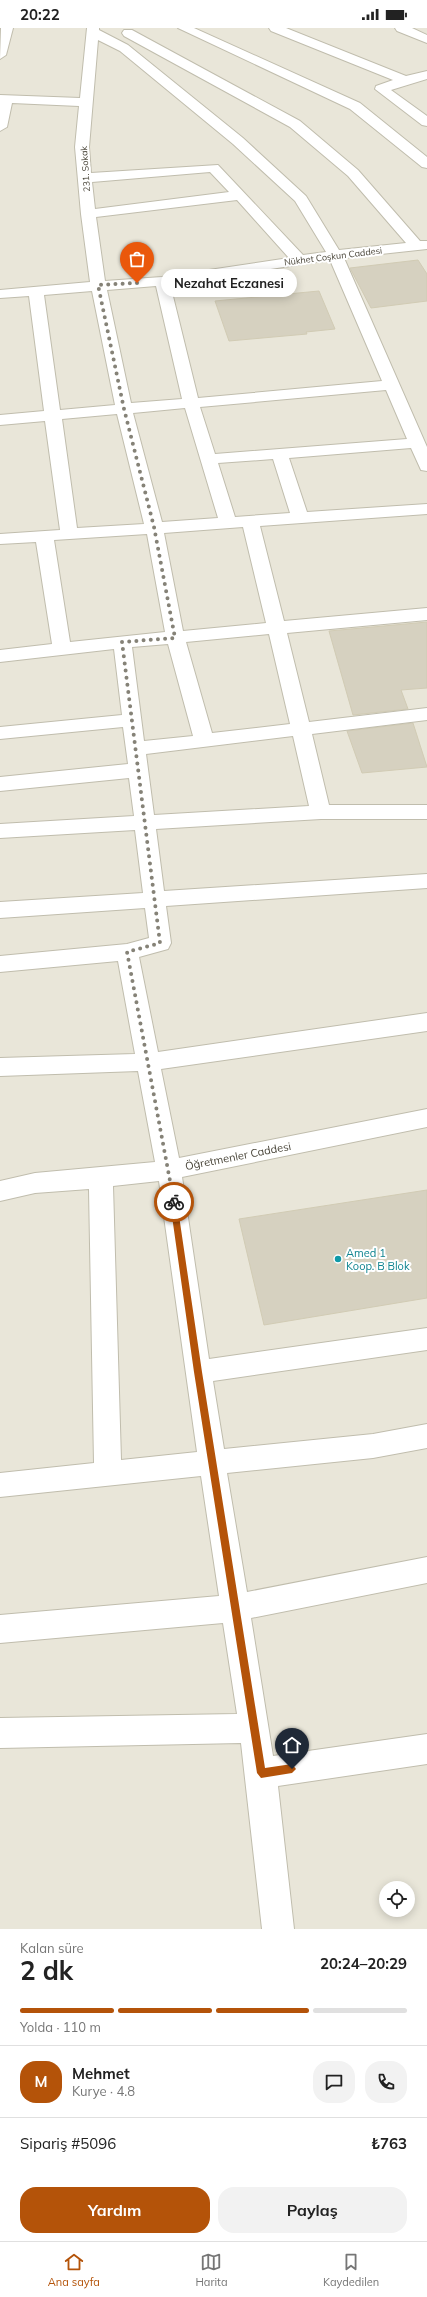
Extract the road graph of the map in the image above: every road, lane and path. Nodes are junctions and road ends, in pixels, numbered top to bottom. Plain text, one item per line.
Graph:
1 (7, 28) edge
2 (150, 28) edge
3 (184, 28) edge
4 (275, 28) edge
5 (401, 28) edge
6 (93, 30) edge
7 (128, 33) junction
8 (427, 39) edge
9 (0, 56) edge
10 (427, 75) edge
11 (405, 80) junction
12 (3, 99) edge
13 (86, 102) junction
14 (427, 122) edge
15 (0, 127) edge
16 (427, 164) edge
17 (85, 178) junction
18 (240, 195) junction
19 (88, 214) junction
20 (421, 246) edge
21 (336, 254) junction
22 (299, 260) junction
23 (162, 281) junction
24 (98, 285) junction
25 (36, 292) junction
26 (0, 294) edge
27 (392, 385) junction
28 (191, 403) junction
29 (124, 409) junction
30 (52, 416) junction
31 (0, 420) edge
32 (417, 443) junction
33 (279, 453) junction
34 (209, 459) junction
35 (427, 466) edge
36 (427, 509) edge
37 (300, 517) junction
38 (250, 520) junction
39 (228, 522) junction
40 (154, 527) junction
41 (69, 533) junction
42 (44, 535) junction
43 (0, 539) edge
44 (427, 614) edge
45 (277, 628) junction
46 (175, 638) junction
47 (122, 642) junction
48 (62, 649) junction
49 (0, 656) edge
50 (427, 714) edge
51 (132, 720) junction
52 (299, 729) junction
53 (0, 733) edge
54 (204, 740) junction
55 (136, 749) junction
56 (138, 770) junction
57 (0, 784) edge
58 (321, 812) junction
59 (427, 812) edge
60 (145, 822) junction
61 (0, 830) edge
62 (427, 881) edge
63 (154, 900) junction
64 (0, 910) edge
65 (127, 952) junction
66 (0, 964) edge
67 (427, 1022) edge
68 (147, 1062) junction
69 (0, 1067) edge
70 (427, 1118) edge
71 (169, 1170) junction
72 (101, 1178) junction
73 (0, 1191) edge
74 (427, 1340) edge
75 (198, 1372) junction
76 (427, 1436) edge
77 (212, 1463) junction
78 (108, 1474) junction
79 (0, 1485) edge
80 (427, 1570) edge
81 (235, 1608) junction
82 (0, 1630) edge
83 (254, 1728) junction
84 (0, 1733) edge
85 (427, 1749) edge
86 (261, 1773) junction
87 (278, 1929) edge

1 - 9 street
2 - 7 street
3 - 16 street
4 - 11 street
5 - 8 street
6 - 7 street
6 - 13 street, 231. Sokak
6 - 21 street
7 - 20 street
10 - 11 street
11 - 14 street
12 - 13 street
12 - 15 street
13 - 17 street, 231. Sokak
17 - 18 street
17 - 19 street, 231. Sokak
18 - 19 street
18 - 22 street
19 - 24 street, 231. Sokak
20 - 21 street, Nükhet Coşkun Caddesi
21 - 22 street, Nükhet Coşkun Caddesi
21 - 27 street
22 - 23 street, Nükhet Coşkun Caddesi
23 - 24 street, Nükhet Coşkun Caddesi
23 - 28 street
24 - 25 street, Nükhet Coşkun Caddesi
24 - 29 street, 231. Sokak
25 - 26 street, Nükhet Coşkun Caddesi
25 - 30 street
27 - 28 street
27 - 32 street
28 - 29 street
28 - 34 street
29 - 30 street
29 - 40 street, 231. Sokak
30 - 31 street
30 - 41 street
32 - 33 street
32 - 35 street
33 - 34 street
33 - 37 street
34 - 39 street
36 - 37 street
37 - 38 street
38 - 39 street
38 - 45 street
39 - 40 street
40 - 41 street
40 - 46 street, 231. Sokak
41 - 42 street
42 - 43 street
42 - 48 street
44 - 45 street
45 - 46 street
45 - 52 street
46 - 47 street
46 - 54 street, 231. Sokak
47 - 48 street
47 - 51 street
48 - 49 street
50 - 52 street
51 - 53 street
51 - 55 street
52 - 54 street
52 - 58 street
54 - 55 street
55 - 56 street
56 - 57 street
56 - 60 street
58 - 59 street
58 - 60 street
60 - 61 street
60 - 63 street
62 - 63 street
63 - 64 street
63 - 65 street
65 - 66 street
65 - 68 street
67 - 68 street
68 - 69 street
68 - 71 street
70 - 71 street, Öğretmenler Caddesi
71 - 72 street, Öğretmenler Caddesi
71 - 75 street
72 - 73 street, Öğretmenler Caddesi
72 - 78 street
74 - 75 street
75 - 77 street
76 - 77 street
77 - 78 street
77 - 81 street
78 - 79 street
80 - 81 street
81 - 82 street
81 - 83 street
83 - 84 street
83 - 86 street
85 - 86 street
86 - 87 street

